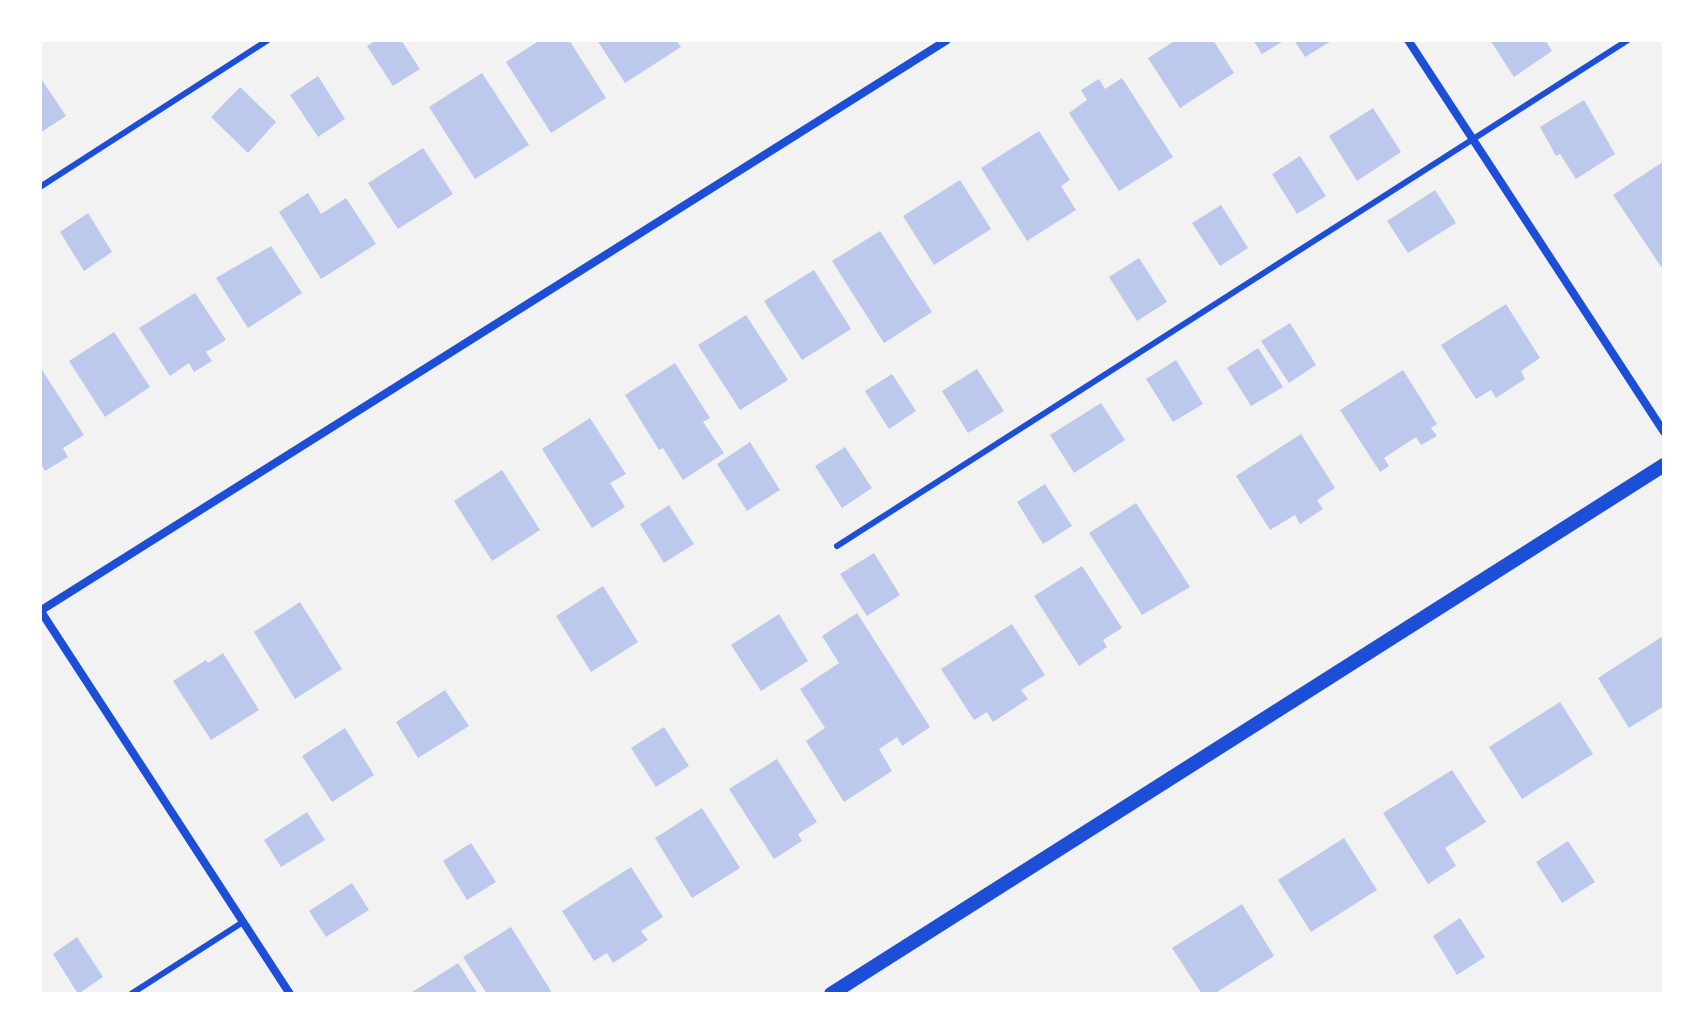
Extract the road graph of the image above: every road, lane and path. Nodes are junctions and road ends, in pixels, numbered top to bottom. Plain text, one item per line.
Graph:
1 (268, 40) edge
2 (947, 40) edge
3 (1408, 40) edge
4 (1628, 40) edge
5 (1473, 139) junction
6 (40, 187) edge
7 (1664, 432) edge
8 (1664, 465) edge
9 (837, 546) dead end
10 (40, 610) edge
11 (243, 922) junction
12 (131, 994) edge
13 (290, 994) edge
14 (831, 994) edge

1 - 6 lane
2 - 10 street
3 - 5 street
4 - 5 lane
5 - 7 street
5 - 9 lane
8 - 14 street
10 - 11 street
11 - 12 lane
11 - 13 street

